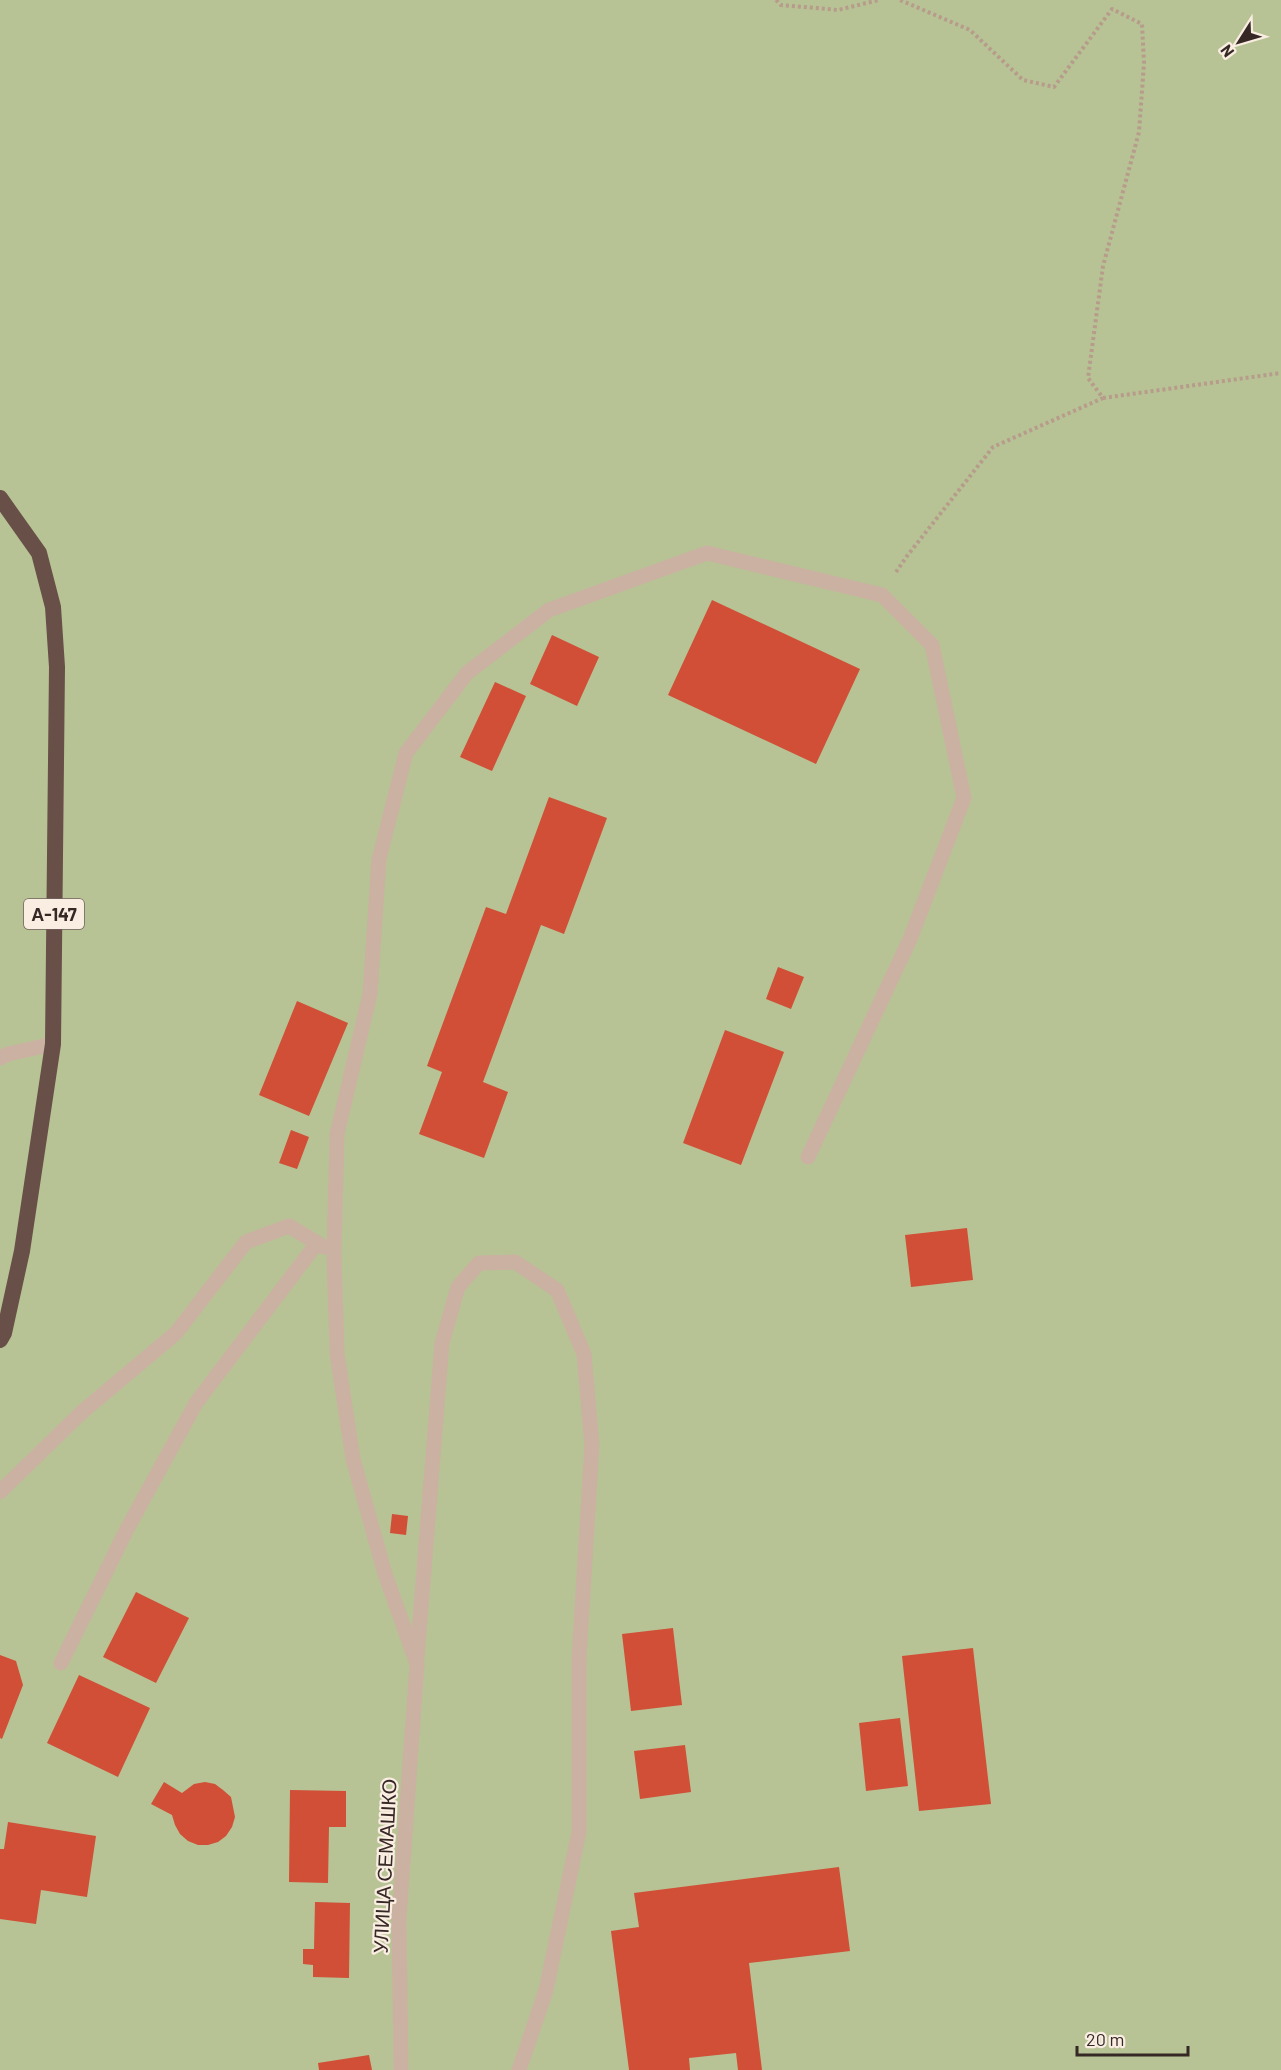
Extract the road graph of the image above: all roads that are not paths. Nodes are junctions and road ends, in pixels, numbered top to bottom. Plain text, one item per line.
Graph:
1 (0, 498) edge
2 (53, 1044) junction
3 (0, 1058) edge
4 (808, 1157) dead end
5 (317, 1243) junction
6 (334, 1253) junction
7 (0, 1340) edge
8 (0, 1492) edge
9 (61, 1663) dead end
10 (417, 1664) junction
11 (401, 2070) edge
12 (519, 2070) edge

1 - 2 highway, А-147
2 - 3 street
2 - 7 highway, А-147
4 - 6 street
5 - 6 street
5 - 8 street
5 - 9 street
6 - 10 street
10 - 11 street, УЛИЦА СЕМАШКО
10 - 12 street, УЛИЦА СЕМАШКО

